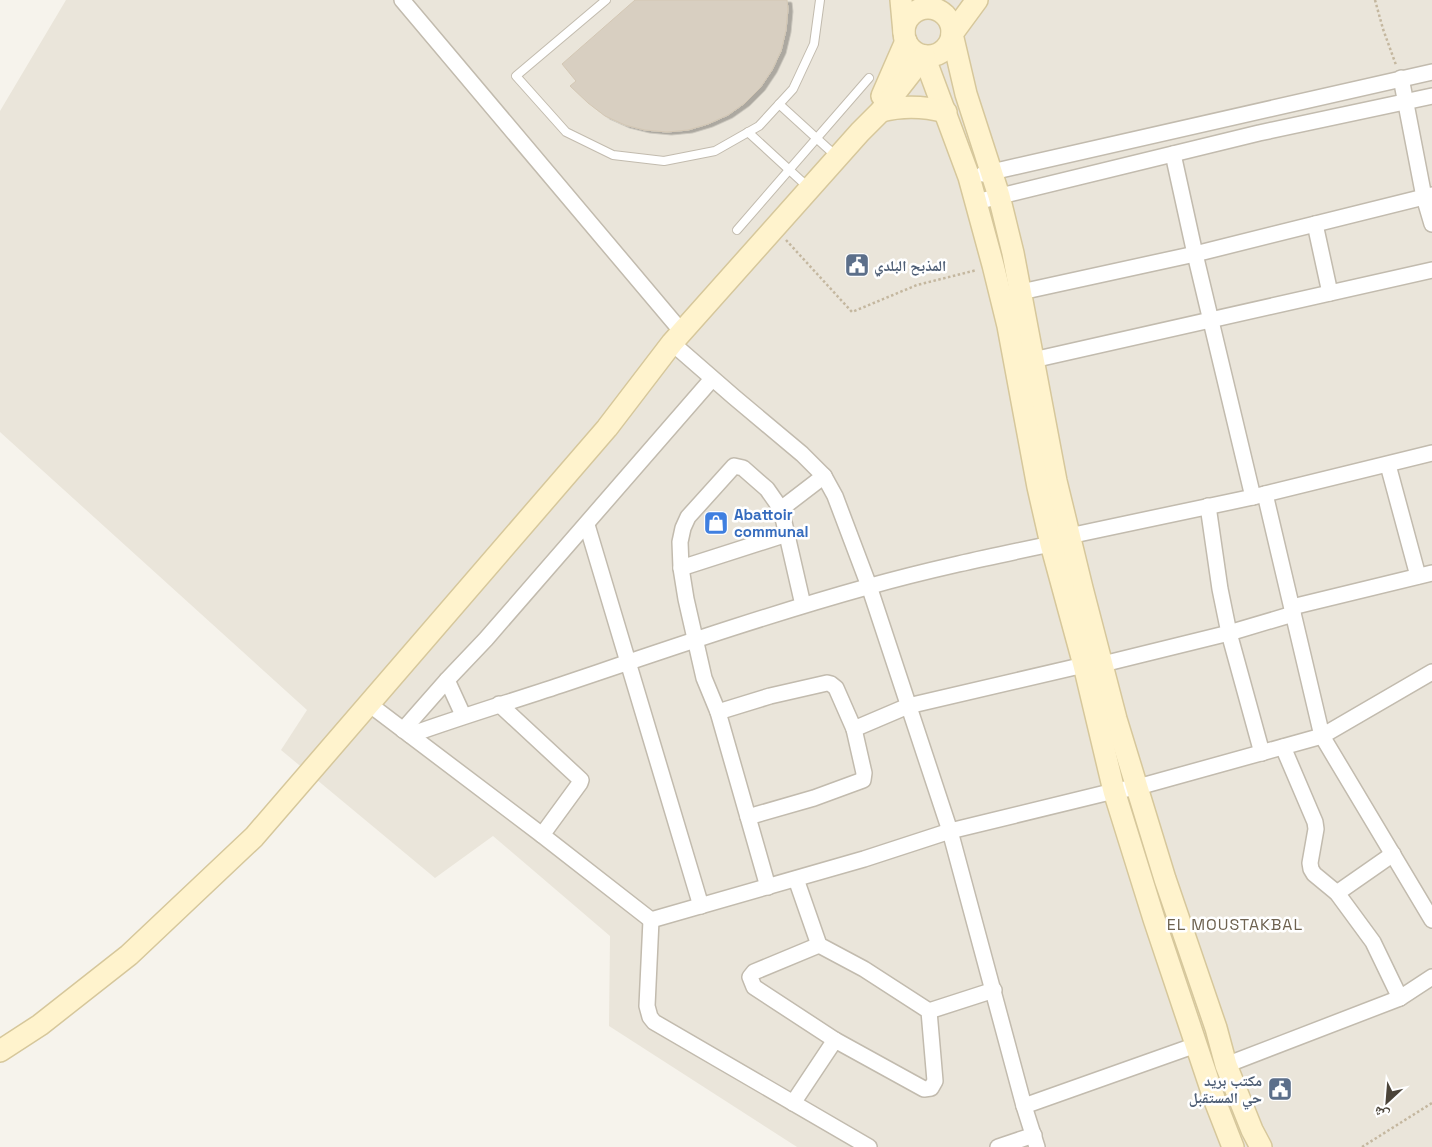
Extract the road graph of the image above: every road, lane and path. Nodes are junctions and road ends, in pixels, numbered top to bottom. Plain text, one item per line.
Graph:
1 (402, 0) edge
2 (606, 0) edge
3 (820, 0) edge
4 (901, 0) edge
5 (977, 0) edge
6 (1375, 0) edge
7 (931, 3) edge
8 (952, 34) junction
9 (905, 37) junction
10 (924, 56) junction
11 (1432, 72) edge
12 (869, 78) dead end
13 (1401, 78) junction
14 (1432, 96) edge
15 (1406, 103) junction
16 (779, 104) junction
17 (881, 111) junction
18 (946, 112) junction
19 (1224, 118) junction
20 (748, 132) junction
21 (860, 132) junction
22 (817, 138) junction
23 (1229, 140) junction
24 (1173, 154) junction
25 (837, 158) junction
26 (790, 169) junction
27 (992, 172) junction
28 (969, 177) junction
29 (810, 188) junction
30 (999, 196) junction
31 (1428, 196) edge
32 (976, 202) junction
33 (1315, 224) junction
34 (1432, 224) edge
35 (775, 229) junction
36 (736, 230) dead end
37 (1194, 254) junction
38 (993, 265) junction
39 (1432, 270) edge
40 (1021, 292) junction
41 (1330, 293) junction
42 (1212, 321) junction
43 (677, 337) junction
44 (1033, 360) junction
45 (712, 379) junction
46 (1432, 453) edge
47 (1388, 465) junction
48 (824, 476) junction
49 (1259, 495) junction
50 (1208, 506) junction
51 (781, 509) junction
52 (587, 525) junction
53 (787, 534) junction
54 (1060, 540) junction
55 (681, 568) junction
56 (1425, 575) edge
57 (869, 586) junction
58 (803, 605) junction
59 (1293, 610) junction
60 (1229, 632) junction
61 (695, 638) junction
62 (628, 661) junction
63 (1094, 664) junction
64 (1432, 672) edge
65 (447, 680) junction
66 (369, 704) junction
67 (499, 704) junction
68 (908, 706) junction
69 (718, 712) junction
70 (463, 715) junction
71 (854, 729) junction
72 (407, 732) junction
73 (1322, 736) junction
74 (1282, 747) junction
75 (1262, 754) junction
76 (1138, 787) junction
77 (1114, 791) junction
78 (748, 817) junction
79 (950, 831) junction
80 (542, 834) junction
81 (1393, 854) junction
82 (796, 880) junction
83 (768, 888) junction
84 (1337, 892) junction
85 (1425, 893) edge
86 (702, 906) junction
87 (651, 920) junction
88 (1432, 920) edge
89 (819, 945) junction
90 (1432, 977) edge
91 (994, 990) junction
92 (1400, 998) junction
93 (929, 1011) junction
94 (835, 1040) junction
95 (1196, 1045) junction
96 (0, 1051) edge
97 (1226, 1064) junction
98 (793, 1103) junction
99 (1432, 1103) edge
100 (1024, 1106) junction
101 (1036, 1141) edge
102 (869, 1147) edge
103 (998, 1147) edge
104 (1233, 1147) edge
105 (1261, 1147) edge
106 (1362, 1147) edge

1 - 43 street
2 - 20 lane
3 - 16 lane
4 - 9 street
5 - 8 street
6 - 13 path
7 - 8 street
7 - 9 street
8 - 10 street
8 - 27 street
9 - 10 street
9 - 21 street
10 - 17 street
10 - 18 street
11 - 13 street
12 - 22 lane
13 - 15 street
13 - 19 street
14 - 15 street
15 - 23 street
15 - 31 street
16 - 20 lane
16 - 22 lane
17 - 18 street
17 - 21 street
18 - 28 street
19 - 23 street
19 - 27 street
20 - 26 lane
21 - 25 street
22 - 25 lane
22 - 26 lane
23 - 24 street
24 - 30 street
24 - 37 street
25 - 29 street
26 - 29 lane
26 - 36 lane
27 - 28 street
27 - 30 street
28 - 32 street
29 - 35 street
30 - 32 street
30 - 40 street
31 - 33 street
31 - 34 street
32 - 38 street
33 - 37 street
33 - 41 street
35 - 38 path
35 - 43 street
37 - 40 street
37 - 42 street
38 - 54 street
39 - 41 street
40 - 44 street
41 - 42 street
42 - 44 street
42 - 49 street
43 - 45 street
43 - 66 street
44 - 54 street
45 - 48 street
45 - 52 street
46 - 47 street
47 - 49 street
47 - 56 street
48 - 51 street
48 - 57 street
49 - 50 street
49 - 59 street
50 - 54 street
50 - 60 street
51 - 53 street
51 - 55 street
52 - 62 street
52 - 65 street
53 - 55 street
53 - 58 street
54 - 57 street
54 - 63 street
55 - 61 street
56 - 59 street
57 - 58 street
57 - 68 street
58 - 61 street
59 - 60 street
59 - 73 street
60 - 63 street
60 - 75 street
61 - 62 street
61 - 69 street
62 - 67 street
62 - 86 street
63 - 68 street
63 - 76 street
63 - 77 street
64 - 73 street
65 - 70 street
65 - 72 street
66 - 72 street
66 - 96 street
67 - 70 street
67 - 80 street
68 - 71 street
68 - 79 street
69 - 71 street
69 - 78 street
70 - 72 street
71 - 78 street
72 - 80 street
73 - 74 street
73 - 81 street
74 - 75 street
74 - 84 street
75 - 76 street
76 - 77 street
76 - 97 street
77 - 79 street
77 - 95 street
78 - 83 street
79 - 82 street
79 - 91 street
80 - 87 street
81 - 84 street
81 - 85 street
82 - 83 street
82 - 89 street
83 - 86 street
84 - 92 street
85 - 88 street
86 - 87 street
87 - 98 street
89 - 93 street
89 - 94 street
90 - 92 street
91 - 93 street
91 - 100 street
92 - 97 street
93 - 94 street
94 - 98 street
95 - 100 street
95 - 104 street
97 - 105 street
98 - 102 street
99 - 106 path
100 - 101 street
101 - 103 street

